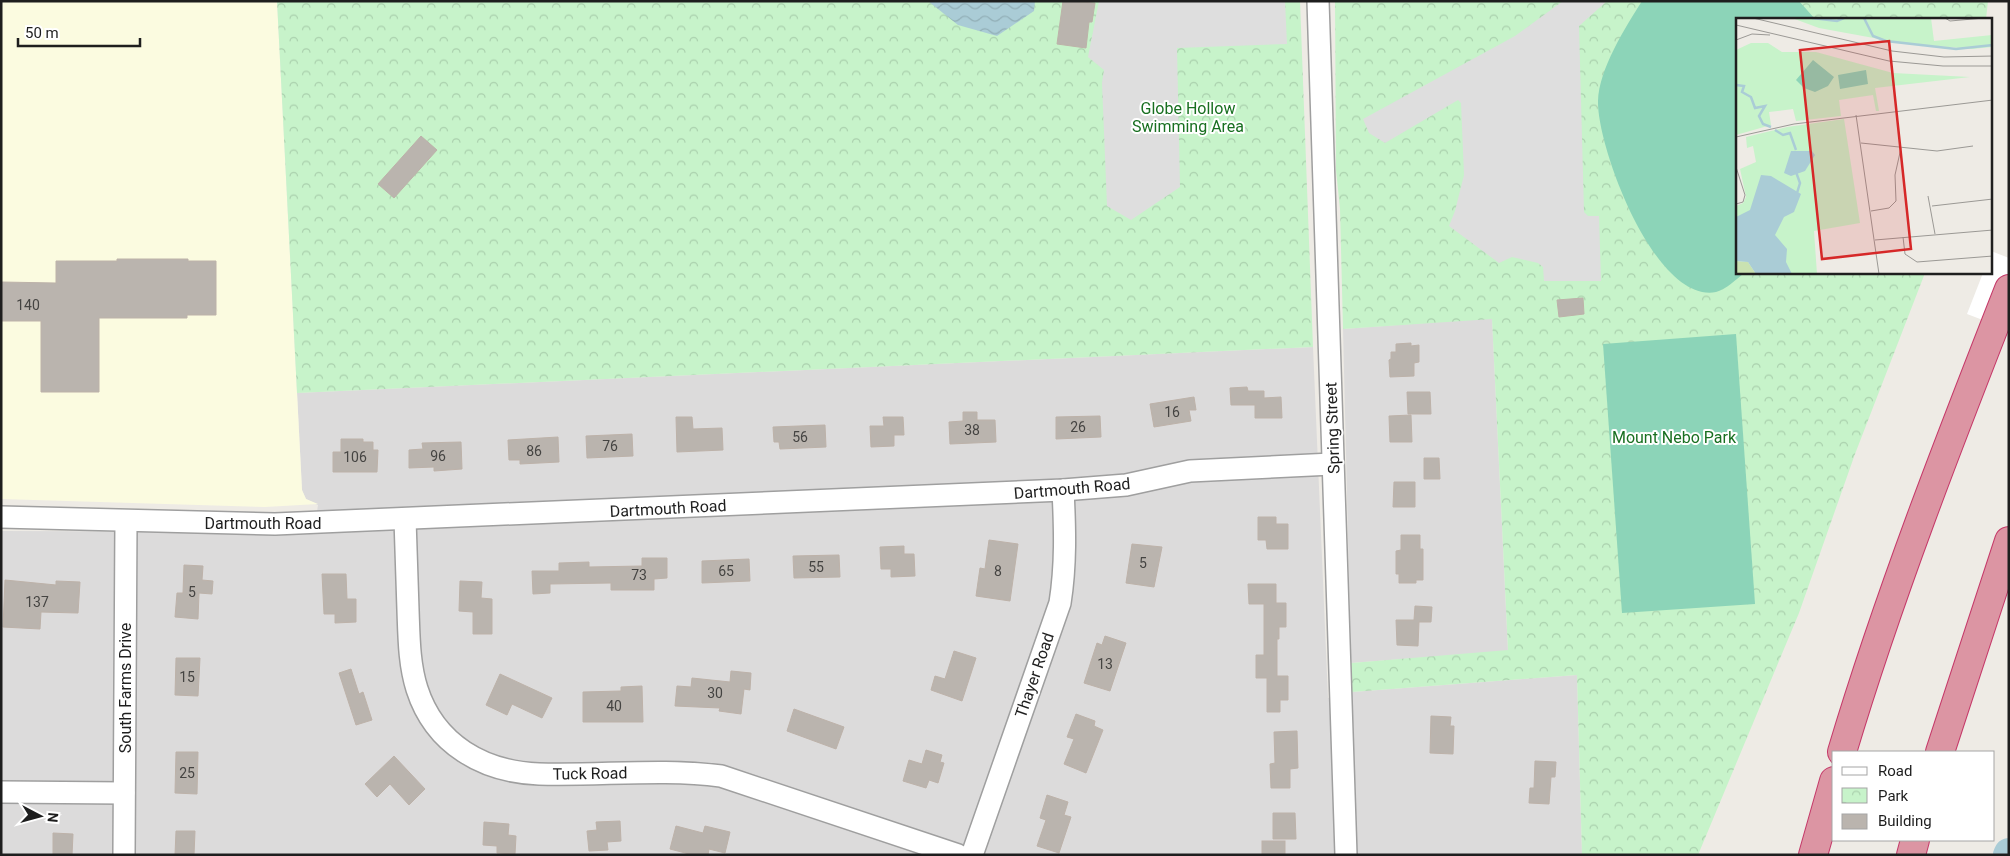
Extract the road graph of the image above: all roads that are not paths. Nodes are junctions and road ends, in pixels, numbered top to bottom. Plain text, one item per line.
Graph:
1 (1318, 1) edge
2 (2009, 289) edge
3 (1332, 464) junction
4 (1063, 490) junction
5 (1, 517) edge
6 (405, 519) junction
7 (126, 521) junction
8 (2009, 541) edge
9 (1842, 751) edge
10 (1940, 751) edge
11 (1832, 787) edge
12 (1, 792) edge
13 (124, 793) junction
14 (1915, 841) edge
15 (124, 855) edge
16 (958, 855) edge
17 (972, 855) edge
18 (1346, 855) edge
19 (1813, 855) edge
20 (1911, 855) edge

1 - 3 street, Spring Street
2 - 9 highway
3 - 4 street, Dartmouth Road
3 - 18 street, Spring Street
4 - 6 street, Dartmouth Road
4 - 17 street, Thayer Road
5 - 7 street, Dartmouth Road
6 - 7 street, Dartmouth Road
6 - 16 street, Tuck Road
7 - 13 street, South Farms Drive
8 - 10 highway
11 - 19 highway
12 - 13 street
13 - 15 street, South Farms Drive
14 - 20 highway

